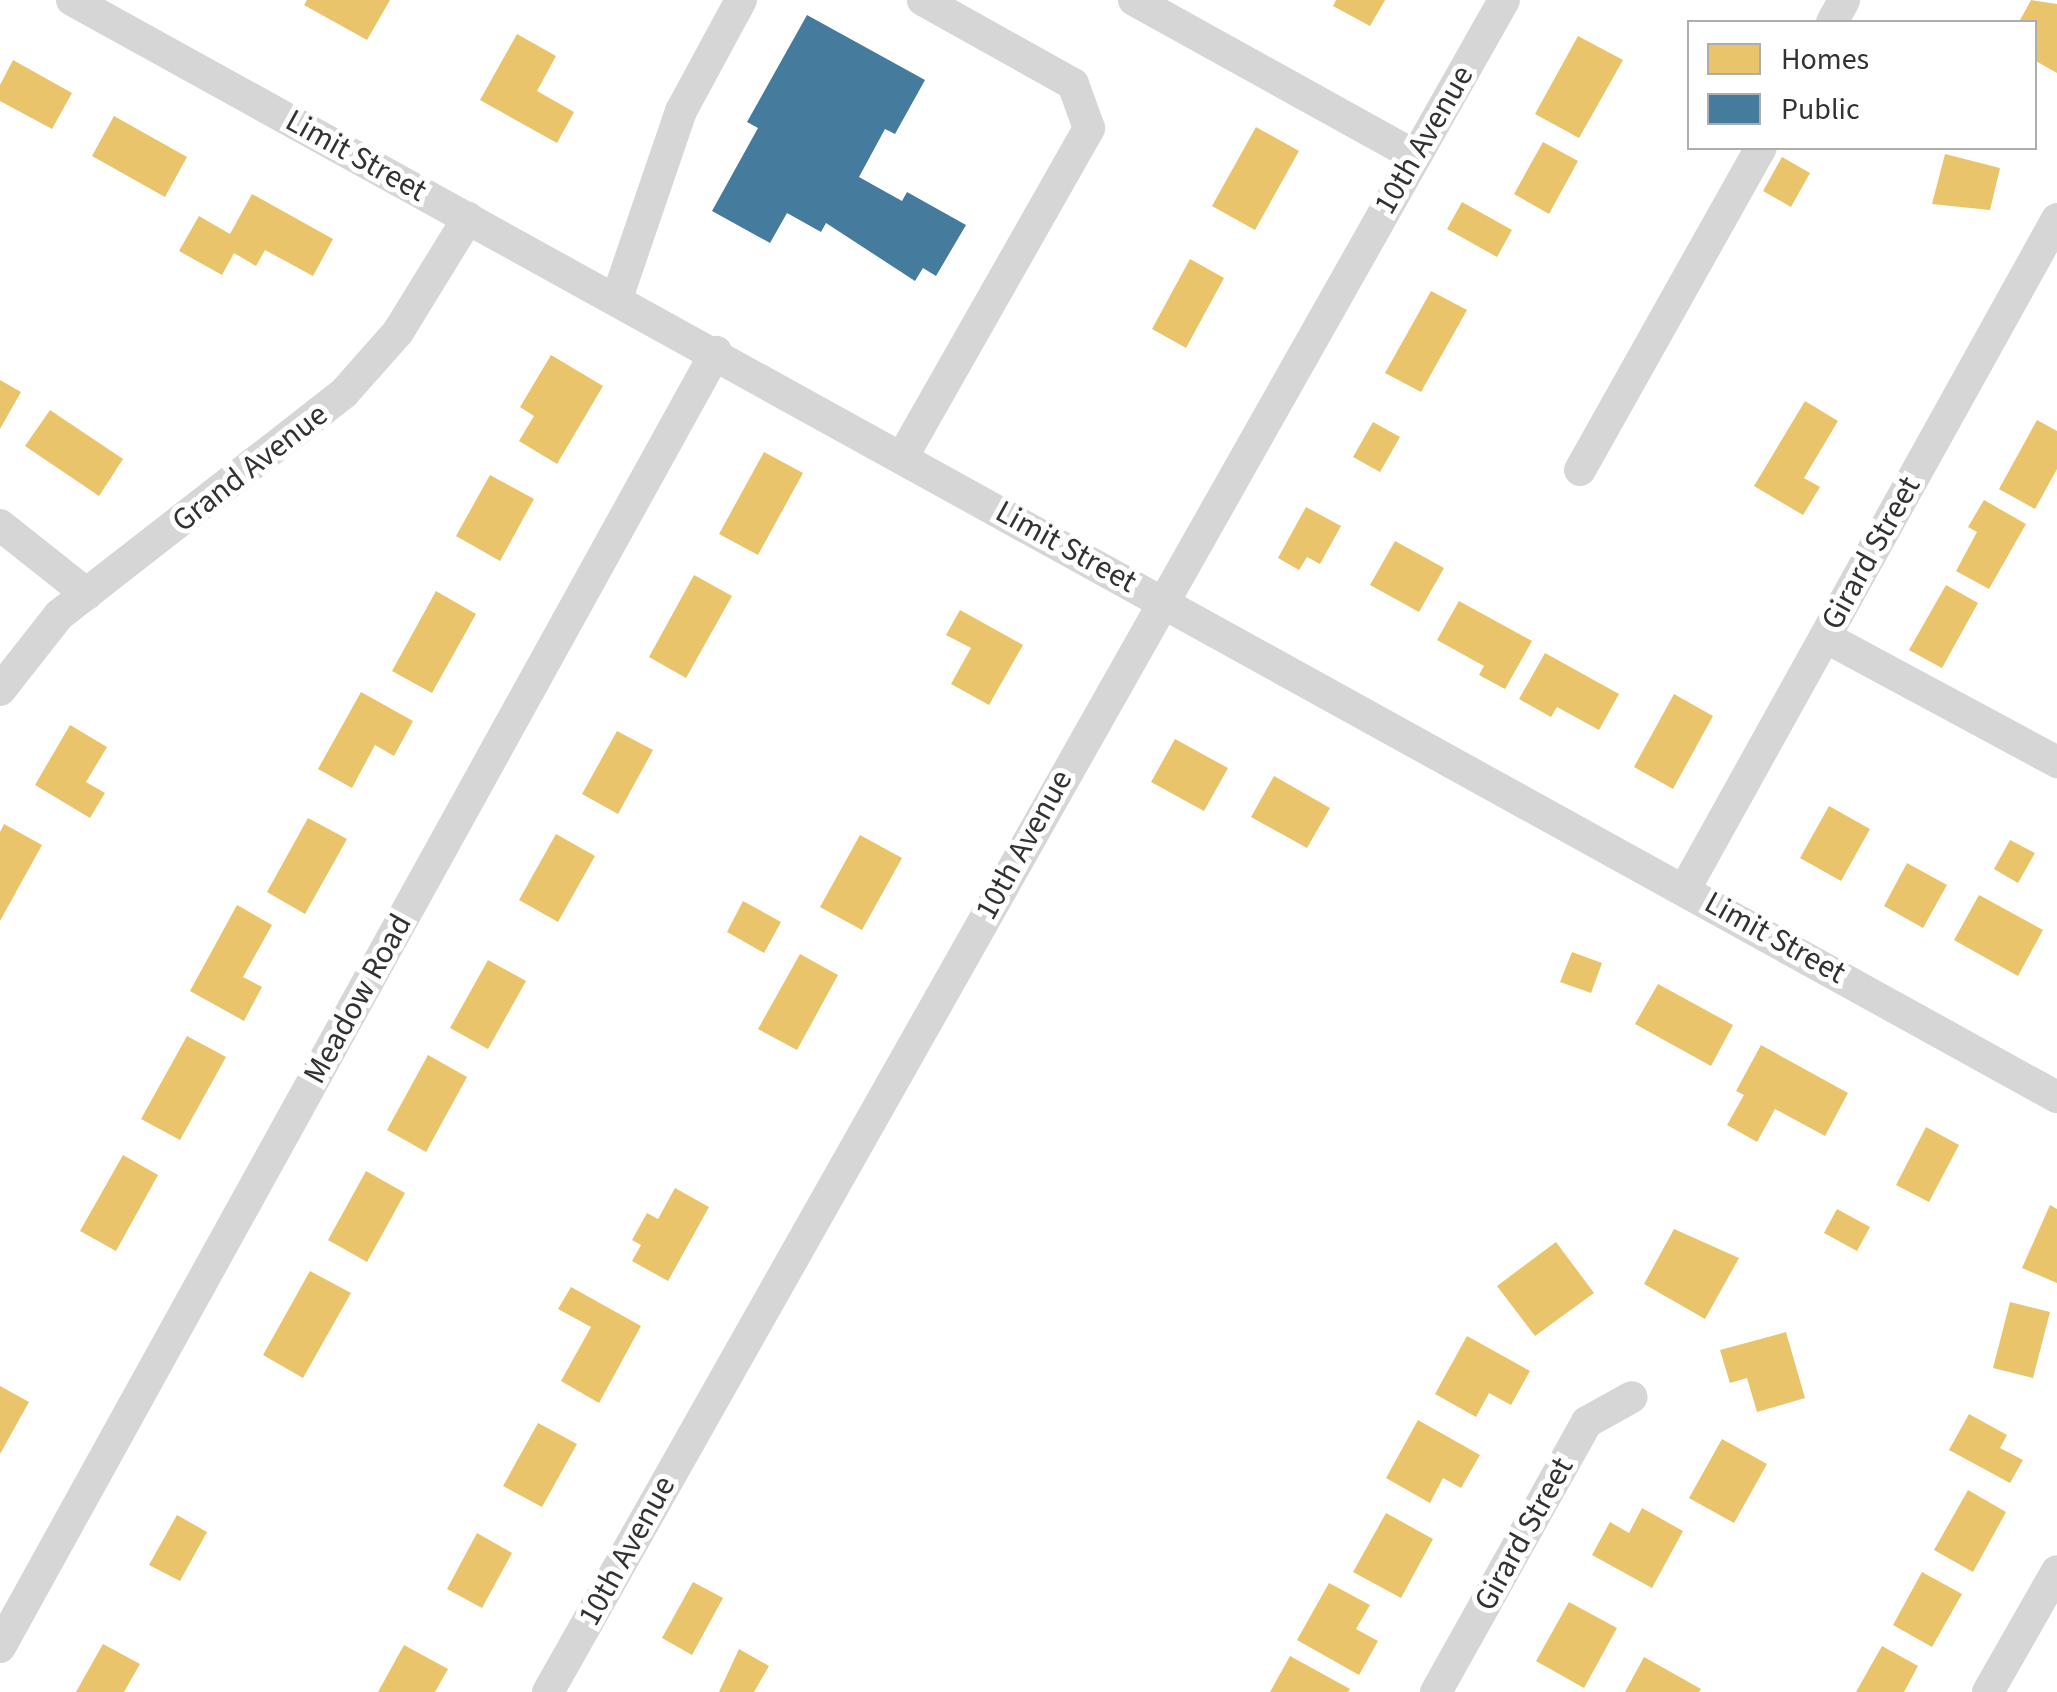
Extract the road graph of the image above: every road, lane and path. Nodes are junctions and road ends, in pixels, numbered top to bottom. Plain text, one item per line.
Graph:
1 (72, 0) edge
2 (741, 0) edge
3 (923, 0) edge
4 (1134, 0) edge
5 (1504, 0) edge
6 (1761, 150) edge
7 (1414, 156) junction
8 (468, 218) junction
9 (2057, 218) edge
10 (617, 298) junction
11 (716, 352) junction
12 (903, 456) junction
13 (1580, 470) dead end
14 (0, 525) edge
15 (88, 594) junction
16 (1162, 600) junction
17 (1825, 637) junction
18 (0, 690) edge
19 (2057, 762) edge
20 (1686, 887) junction
21 (2057, 1097) edge
22 (1632, 1397) dead end
23 (2057, 1570) edge
24 (0, 1646) edge
25 (1438, 1691) edge
26 (548, 1692) edge
27 (1988, 1692) edge

1 - 8 street, Limit Street
2 - 10 street
3 - 12 street
4 - 7 street
5 - 7 street, 10th Avenue
6 - 13 street
7 - 16 street, 10th Avenue
8 - 10 street, Limit Street
8 - 15 street, Grand Avenue
9 - 17 street, Girard Street
10 - 11 street, Limit Street
11 - 12 street, Limit Street
11 - 24 street, Meadow Road
12 - 16 street, Limit Street
14 - 15 street
15 - 18 street, Grand Avenue
16 - 20 street, Limit Street
16 - 26 street, 10th Avenue
17 - 19 street
17 - 20 street, Girard Street
20 - 21 street, Limit Street
22 - 25 street, Girard Street
23 - 27 street

